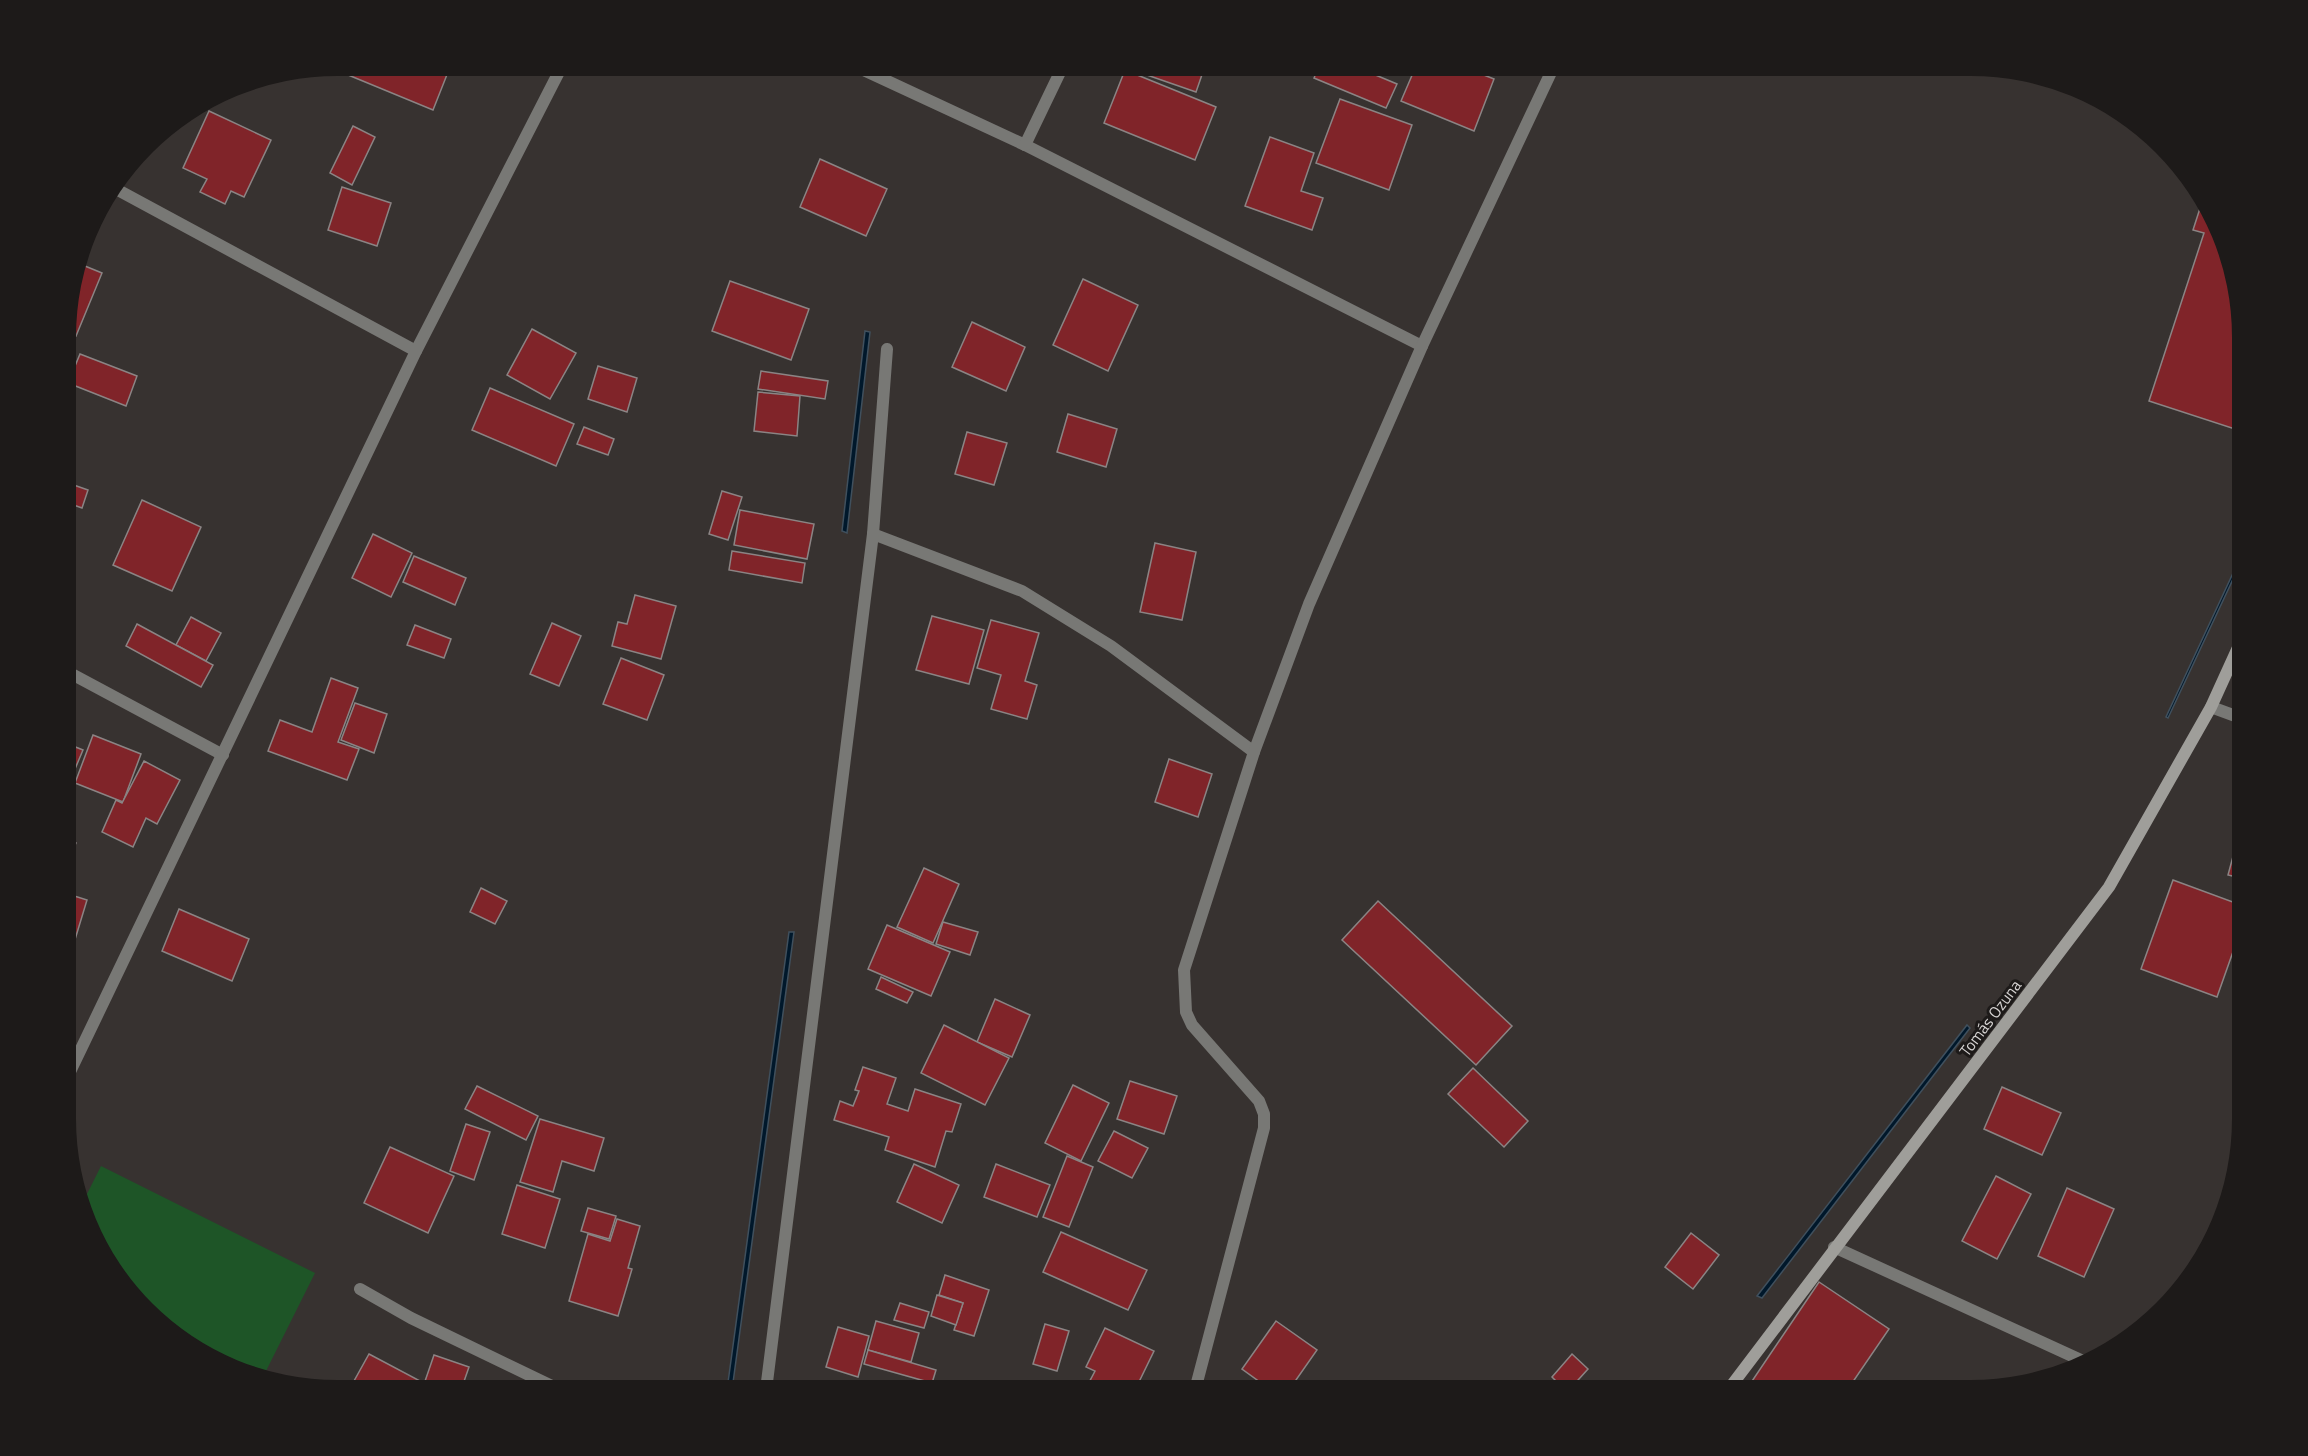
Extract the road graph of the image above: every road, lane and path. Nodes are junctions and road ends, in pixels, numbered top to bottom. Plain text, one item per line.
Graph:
1 (557, 76) edge
2 (877, 76) edge
3 (1058, 76) edge
4 (1549, 76) edge
5 (1025, 145) junction
6 (120, 191) edge
7 (1422, 346) junction
8 (887, 349) dead end
9 (416, 351) junction
10 (873, 534) junction
11 (2232, 661) edge
12 (76, 676) edge
13 (2211, 707) junction
14 (2232, 715) edge
15 (1254, 752) junction
16 (222, 755) junction
17 (76, 1059) edge
18 (1834, 1247) junction
19 (360, 1289) dead end
20 (2076, 1358) edge
21 (539, 1380) edge
22 (767, 1380) edge
23 (1198, 1380) edge
24 (1735, 1380) edge

1 - 9 street
2 - 5 street
3 - 5 street
4 - 7 street
5 - 7 street
6 - 9 street
7 - 15 street
8 - 10 street
9 - 16 street
10 - 15 street
10 - 22 street
11 - 13 street, Tomás Ozuna
12 - 16 street
13 - 14 street
13 - 18 street, Tomás Ozuna
15 - 23 street
16 - 17 street
18 - 20 street
18 - 24 street, Tomás Ozuna
19 - 21 street

